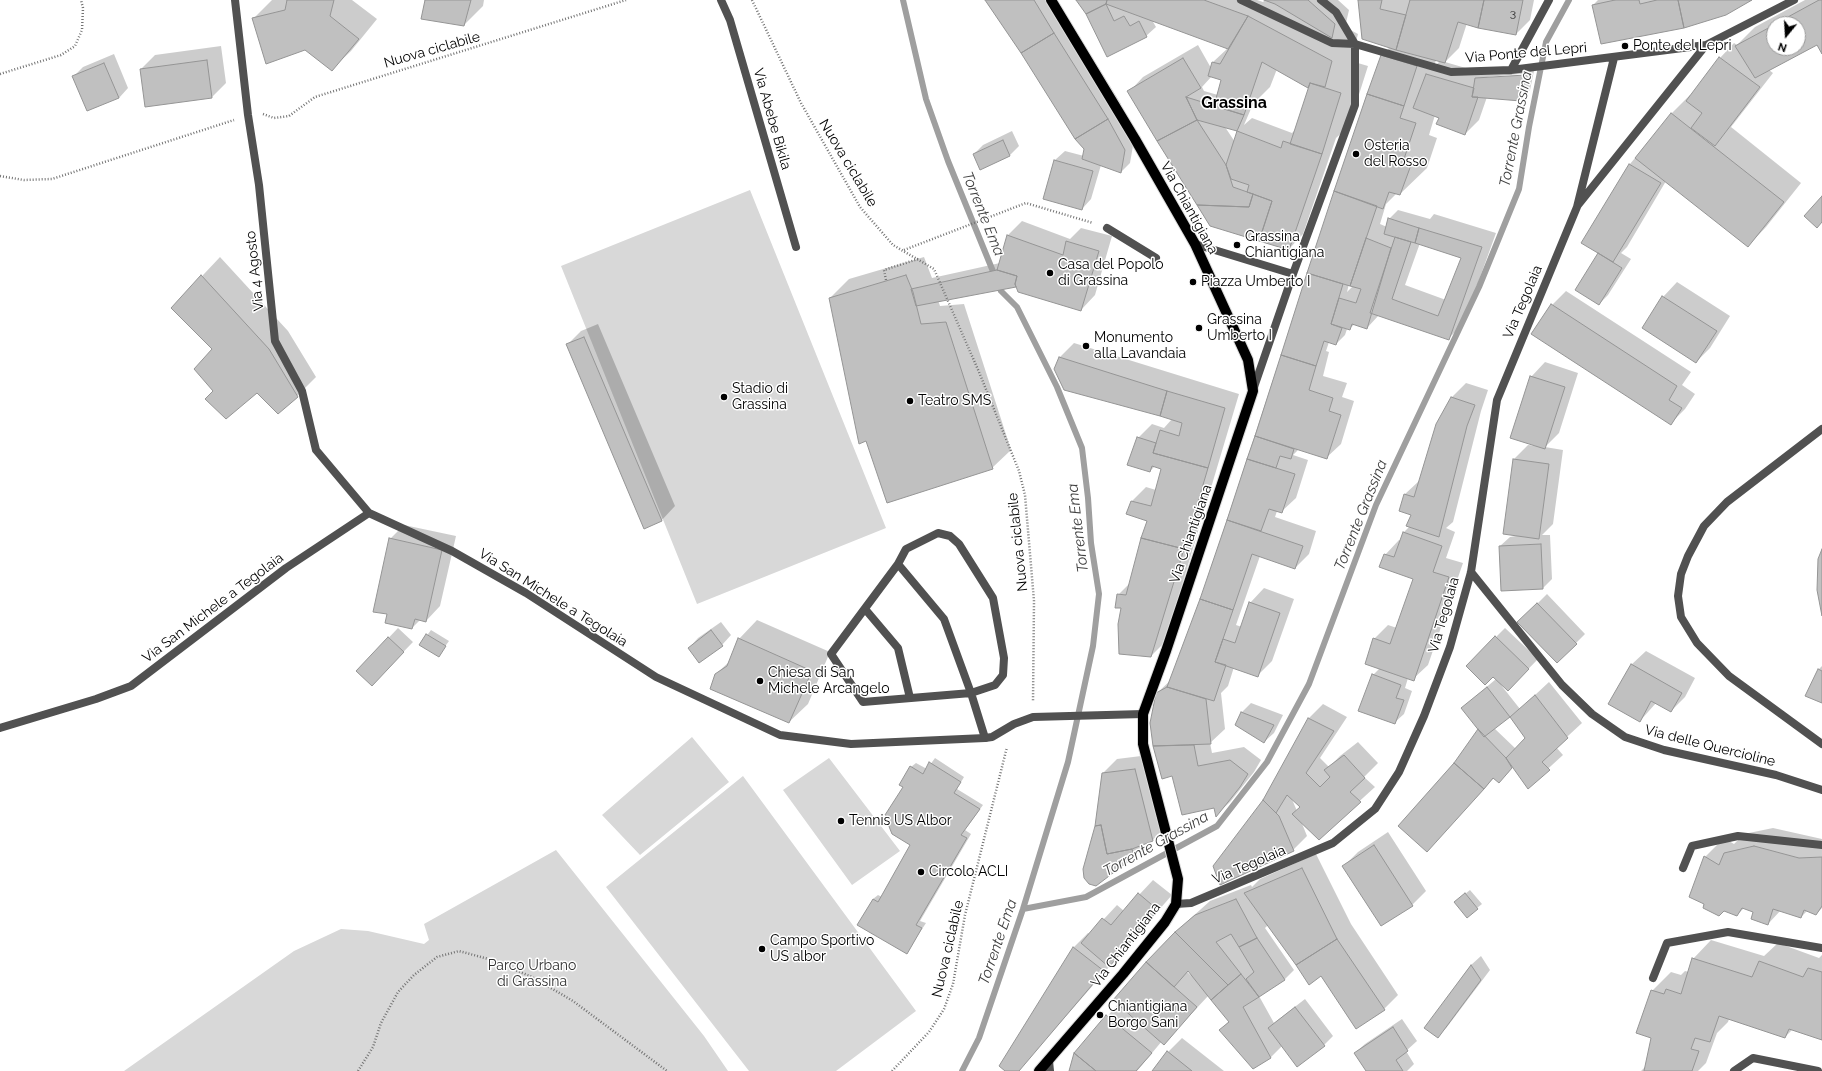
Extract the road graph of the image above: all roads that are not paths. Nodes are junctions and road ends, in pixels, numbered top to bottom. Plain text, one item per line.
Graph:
1 (235, 0) edge
2 (721, 0) edge
3 (1051, 0) edge
4 (1241, 0) edge
5 (1321, 0) edge
6 (1549, 0) edge
7 (1794, 0) edge
8 (1355, 44) junction
9 (1706, 45) junction
10 (1614, 58) junction
11 (1511, 70) junction
12 (1577, 207) junction
13 (1107, 228) road end
14 (1195, 244) junction
15 (796, 246) dead end
16 (1156, 258) dead end
17 (1293, 274) junction
18 (1253, 391) junction
19 (1822, 429) edge
20 (369, 512) junction
21 (898, 564) junction
22 (1471, 572) junction
23 (865, 609) junction
24 (971, 693) junction
25 (910, 698) junction
26 (1143, 714) junction
27 (0, 728) edge
28 (985, 738) junction
29 (1822, 744) edge
30 (1822, 790) edge
31 (1822, 845) edge
32 (1683, 868) dead end
33 (1176, 904) junction
34 (1822, 948) edge
35 (1653, 978) dead end
36 (1049, 1066) edge
37 (1039, 1071) edge
38 (1734, 1071) edge
39 (1818, 1071) edge

1 - 20 street, Via 4 Agosto
2 - 15 street, Via Abebe Bikila
3 - 14 main road, Via Chiantigiana
4 - 8 street, Via Ponte del Lepri
5 - 8 street
6 - 11 street
7 - 9 street
8 - 11 street, Via Ponte del Lepri
8 - 17 street
9 - 10 street, Via Ponte del Lepri
9 - 12 street, Via Tegolaia
10 - 11 street, Via Ponte del Lepri
10 - 12 street, Via Tegolaia
12 - 22 street, Via Tegolaia
13 - 16 street
14 - 17 street
14 - 18 main road, Via Chiantigiana
17 - 18 street
18 - 26 main road, Via Chiantigiana
19 - 29 street
20 - 27 street, Via San Michele a Tegolaia
20 - 28 street, Via San Michele a Tegolaia
21 - 23 street
21 - 24 street
21 - 24 street
22 - 30 street, Via delle Quercioline
22 - 33 street, Via Tegolaia
23 - 25 street
23 - 25 street
24 - 25 street
24 - 28 street
26 - 28 street, Via San Michele a Tegolaia
26 - 33 main road, Via Chiantigiana
31 - 32 street
33 - 36 main road, Via Chiantigiana
34 - 35 street
36 - 37 main road, Via Chiantigiana
38 - 39 street

